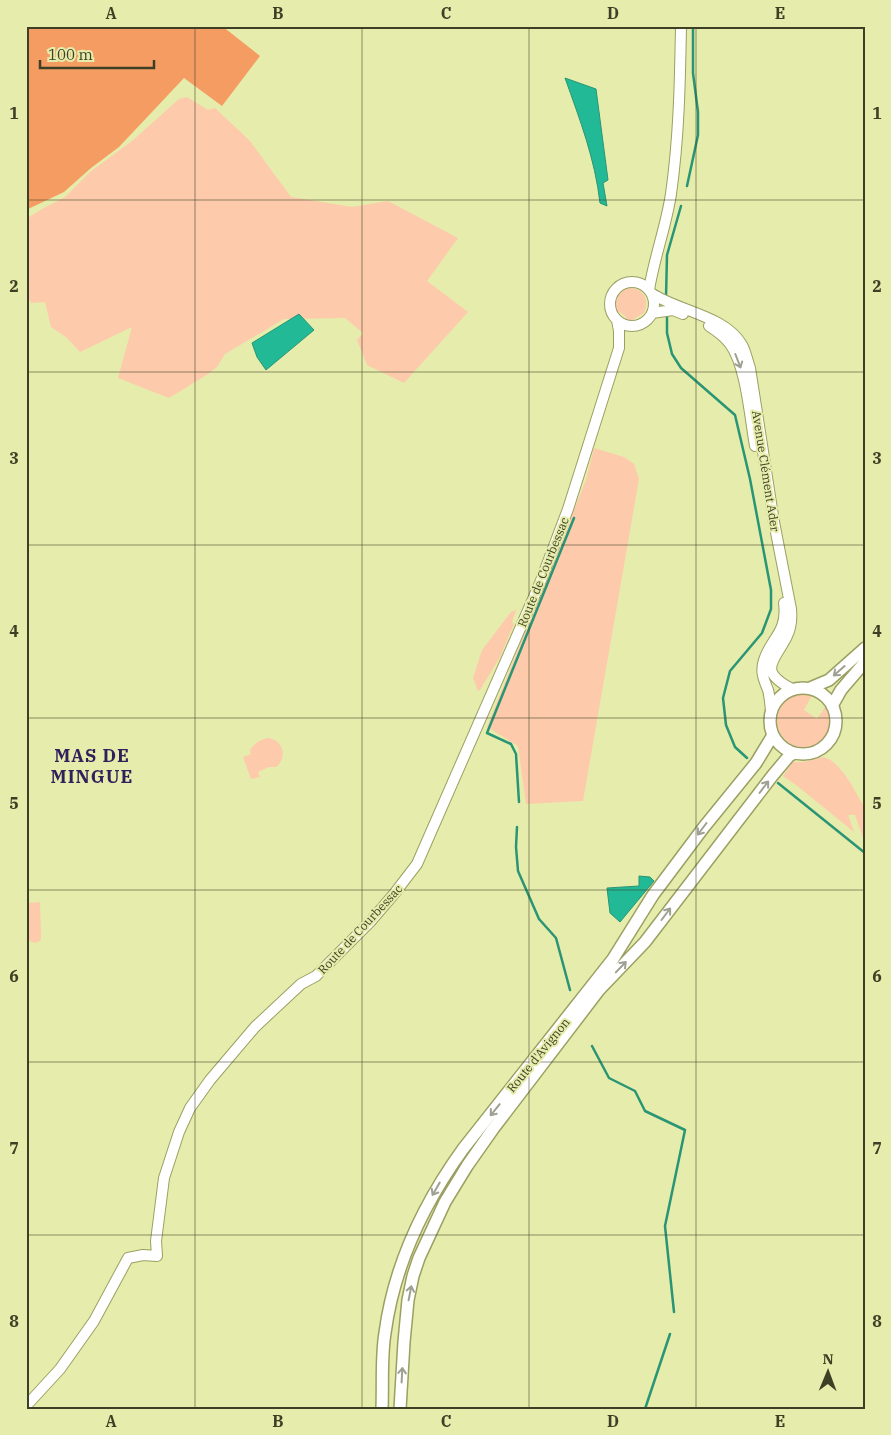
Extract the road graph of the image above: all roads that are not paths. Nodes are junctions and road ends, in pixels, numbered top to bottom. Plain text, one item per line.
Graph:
1 (681, 26) edge
2 (647, 289) junction
3 (652, 312) junction
4 (617, 320) junction
5 (637, 326) junction
6 (619, 348) junction
7 (865, 648) edge
8 (865, 662) edge
9 (810, 688) junction
10 (792, 689) junction
11 (832, 706) junction
12 (771, 710) junction
13 (772, 735) junction
14 (794, 753) junction
15 (26, 1406) edge
16 (382, 1409) edge
17 (400, 1409) edge

1 - 2 street
2 - 3 street
2 - 4 street
2 - 10 street, Avenue Clément Ader
3 - 5 street
3 -> 12 street, Avenue Clément Ader
4 - 5 street
4 - 6 street, Route de Courbessac
5 - 6 street, Route de Courbessac
6 - 15 street, Route de Courbessac
7 -> 9 main road
8 - 11 main road
9 - 10 main road
9 - 11 main road
10 - 12 main road
11 - 14 main road
12 - 13 main road
13 - 14 main road
13 -> 16 main road, Route d'Avignon
17 -> 14 main road, Route d'Avignon

